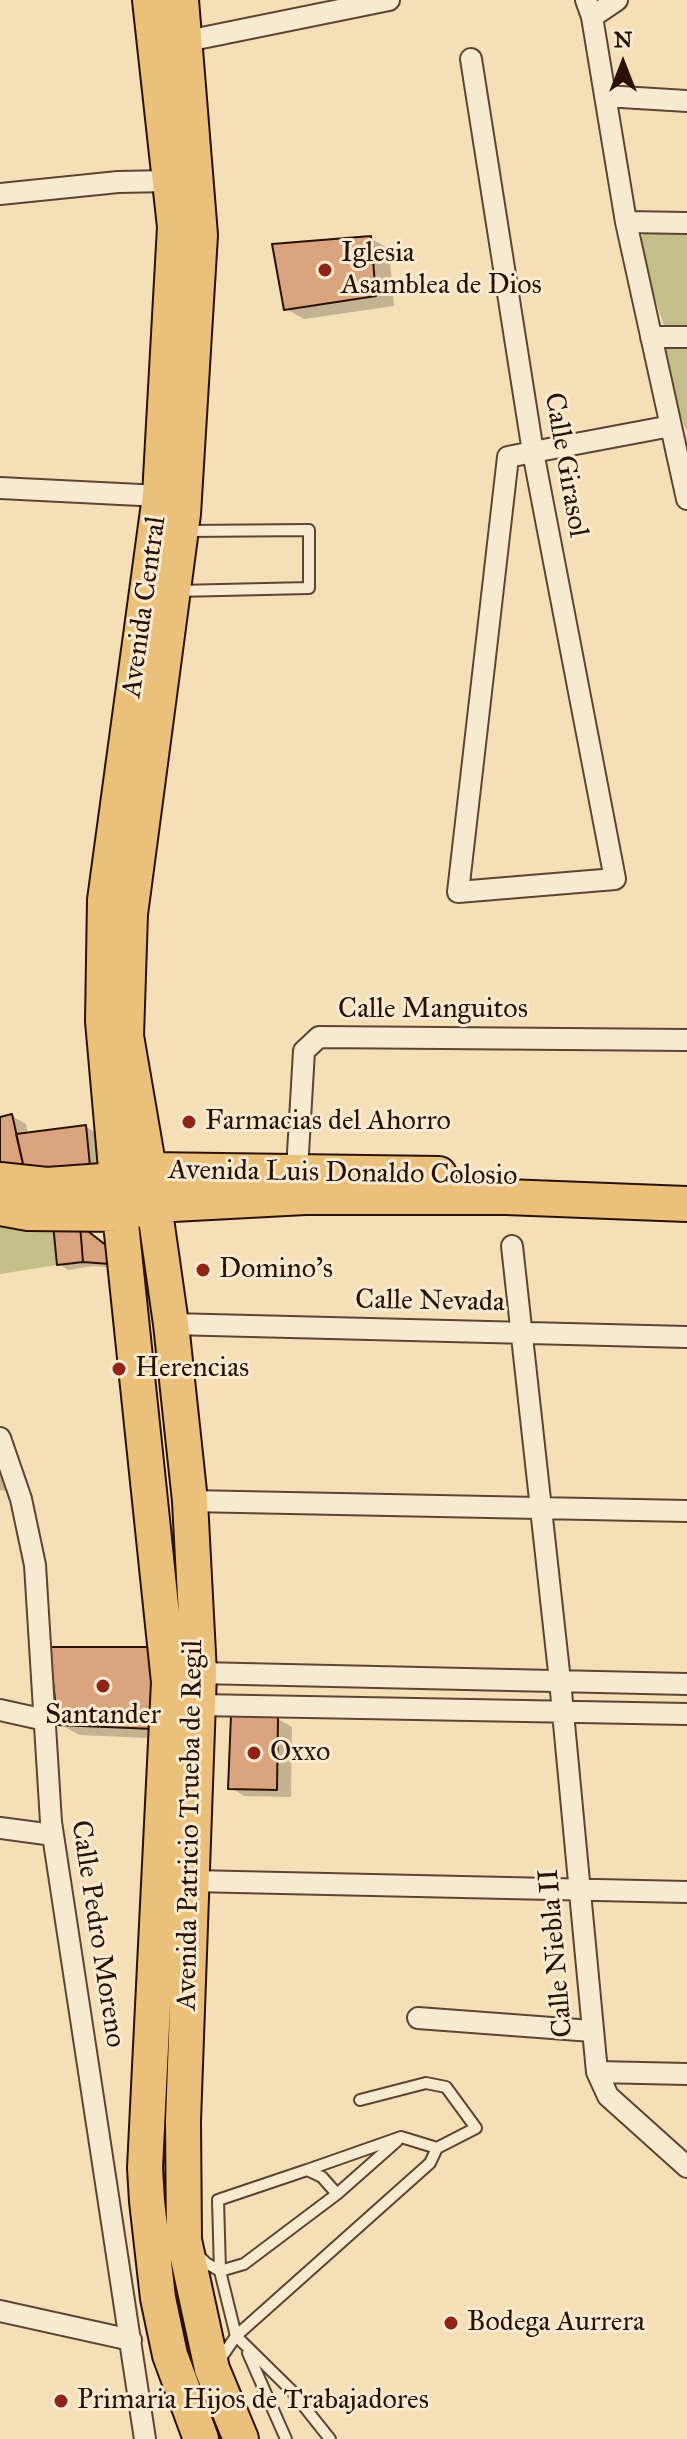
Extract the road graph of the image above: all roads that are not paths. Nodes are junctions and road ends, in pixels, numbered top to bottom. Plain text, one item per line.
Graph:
1 (150, 0) edge
2 (181, 0) edge
3 (389, 0) edge
4 (617, 0) edge
5 (589, 9) edge
6 (170, 45) junction
7 (471, 59) dead end
8 (605, 96) junction
9 (687, 101) edge
10 (169, 181) junction
11 (0, 194) edge
12 (626, 222) junction
13 (687, 223) edge
14 (651, 337) junction
15 (687, 337) edge
16 (671, 426) junction
17 (682, 448) edge
18 (533, 452) junction
19 (0, 488) edge
20 (160, 496) junction
21 (687, 499) edge
22 (181, 531) junction
23 (173, 591) junction
24 (687, 1040) edge
25 (297, 1170) junction
26 (133, 1175) junction
27 (0, 1180) edge
28 (687, 1181) edge
29 (687, 1204) edge
30 (154, 1205) junction
31 (0, 1208) edge
32 (120, 1214) junction
33 (512, 1246) dead end
34 (171, 1324) junction
35 (521, 1332) junction
36 (687, 1337) edge
37 (0, 1438) edge
38 (0, 1493) edge
39 (21, 1499) junction
40 (190, 1501) junction
41 (541, 1508) junction
42 (687, 1511) edge
43 (687, 1684) edge
44 (199, 1689) junction
45 (562, 1696) junction
46 (0, 1710) edge
47 (687, 1714) edge
48 (45, 1720) junction
49 (0, 1828) edge
50 (53, 1835) junction
51 (192, 1881) junction
52 (579, 1890) junction
53 (687, 1892) edge
54 (418, 2018) dead end
55 (592, 2031) junction
56 (597, 2072) junction
57 (687, 2074) edge
58 (360, 2100) dead end
59 (401, 2137) junction
60 (437, 2148) junction
61 (687, 2167) edge
62 (125, 2169) junction
63 (307, 2170) junction
64 (337, 2194) junction
65 (184, 2240) junction
66 (220, 2271) junction
67 (0, 2311) edge
68 (131, 2340) junction
69 (240, 2340) junction
70 (212, 2369) junction
71 (145, 2439) edge
72 (201, 2439) edge
73 (241, 2439) edge
74 (286, 2439) edge
75 (330, 2439) edge

1 - 6 main road, Avenida Central
2 - 6 main road, Avenida Central
3 - 6 street
4 - 5 street
5 - 8 street
6 - 10 main road, Avenida Central
6 - 22 main road, Avenida Central
7 - 18 street, Calle Girasol
8 - 9 street
8 - 12 street
10 - 11 street
10 - 20 main road, Avenida Central
12 - 13 street
12 - 14 street
14 - 15 street
14 - 16 street
16 - 17 street
16 - 18 street
17 - 21 street
18 - 18 street, Calle Girasol
19 - 20 street
20 - 26 main road, Avenida Central
22 - 23 main road, Avenida Central
22 - 23 lane
23 - 26 main road, Avenida Central
24 - 25 street, Calle Manguitos
25 - 26 main road, Avenida Luis Donaldo Colosio
25 - 28 main road, Avenida Luis Donaldo Colosio
26 - 27 main road, Avenida Luis Donaldo Colosio
26 - 30 main road, Avenida Central
26 - 32 main road, Avenida Central
29 - 30 main road
30 - 32 main road
30 - 34 main road, Avenida Patricio Trueba de Regil
31 - 32 main road
32 - 62 main road, Avenida Patricio Trueba de Regil
33 - 35 street, Calle Niebla II
34 - 35 street, Calle Nevada
34 - 40 main road, Avenida Patricio Trueba de Regil
35 - 36 street, Calle Nevada
35 - 41 street, Calle Niebla II
37 - 39 street, Calle Pedro Moreno
38 - 39 street
39 - 48 street, Calle Pedro Moreno
40 - 41 street
40 - 44 main road, Avenida Patricio Trueba de Regil
41 - 42 street
41 - 45 street, Calle Niebla II
43 - 45 street
44 - 45 street
44 - 45 street
44 - 51 main road, Avenida Patricio Trueba de Regil
45 - 47 street
45 - 52 street, Calle Niebla II
46 - 48 street
48 - 50 street, Calle Pedro Moreno
49 - 50 street
50 - 62 street, Calle Pedro Moreno
51 - 52 street
51 - 65 main road, Avenida Patricio Trueba de Regil
52 - 53 street
52 - 55 street, Calle Niebla II
54 - 55 street
55 - 56 street, Calle Niebla II
56 - 57 street
56 - 61 street, Calle Niebla II
58 - 60 lane
59 - 60 lane
59 - 63 lane
59 - 64 lane
60 - 69 lane
62 - 68 street, Calle Pedro Moreno
62 - 72 main road, Avenida Patricio Trueba de Regil
63 - 64 lane
63 - 66 lane
64 - 66 lane
65 - 66 lane
65 - 70 main road, Avenida Patricio Trueba de Regil
66 - 69 lane
67 - 68 street
68 - 71 street, Calle Pedro Moreno
69 - 70 lane
69 - 74 lane
69 - 75 lane
70 - 73 main road, Avenida Patricio Trueba de Regil

